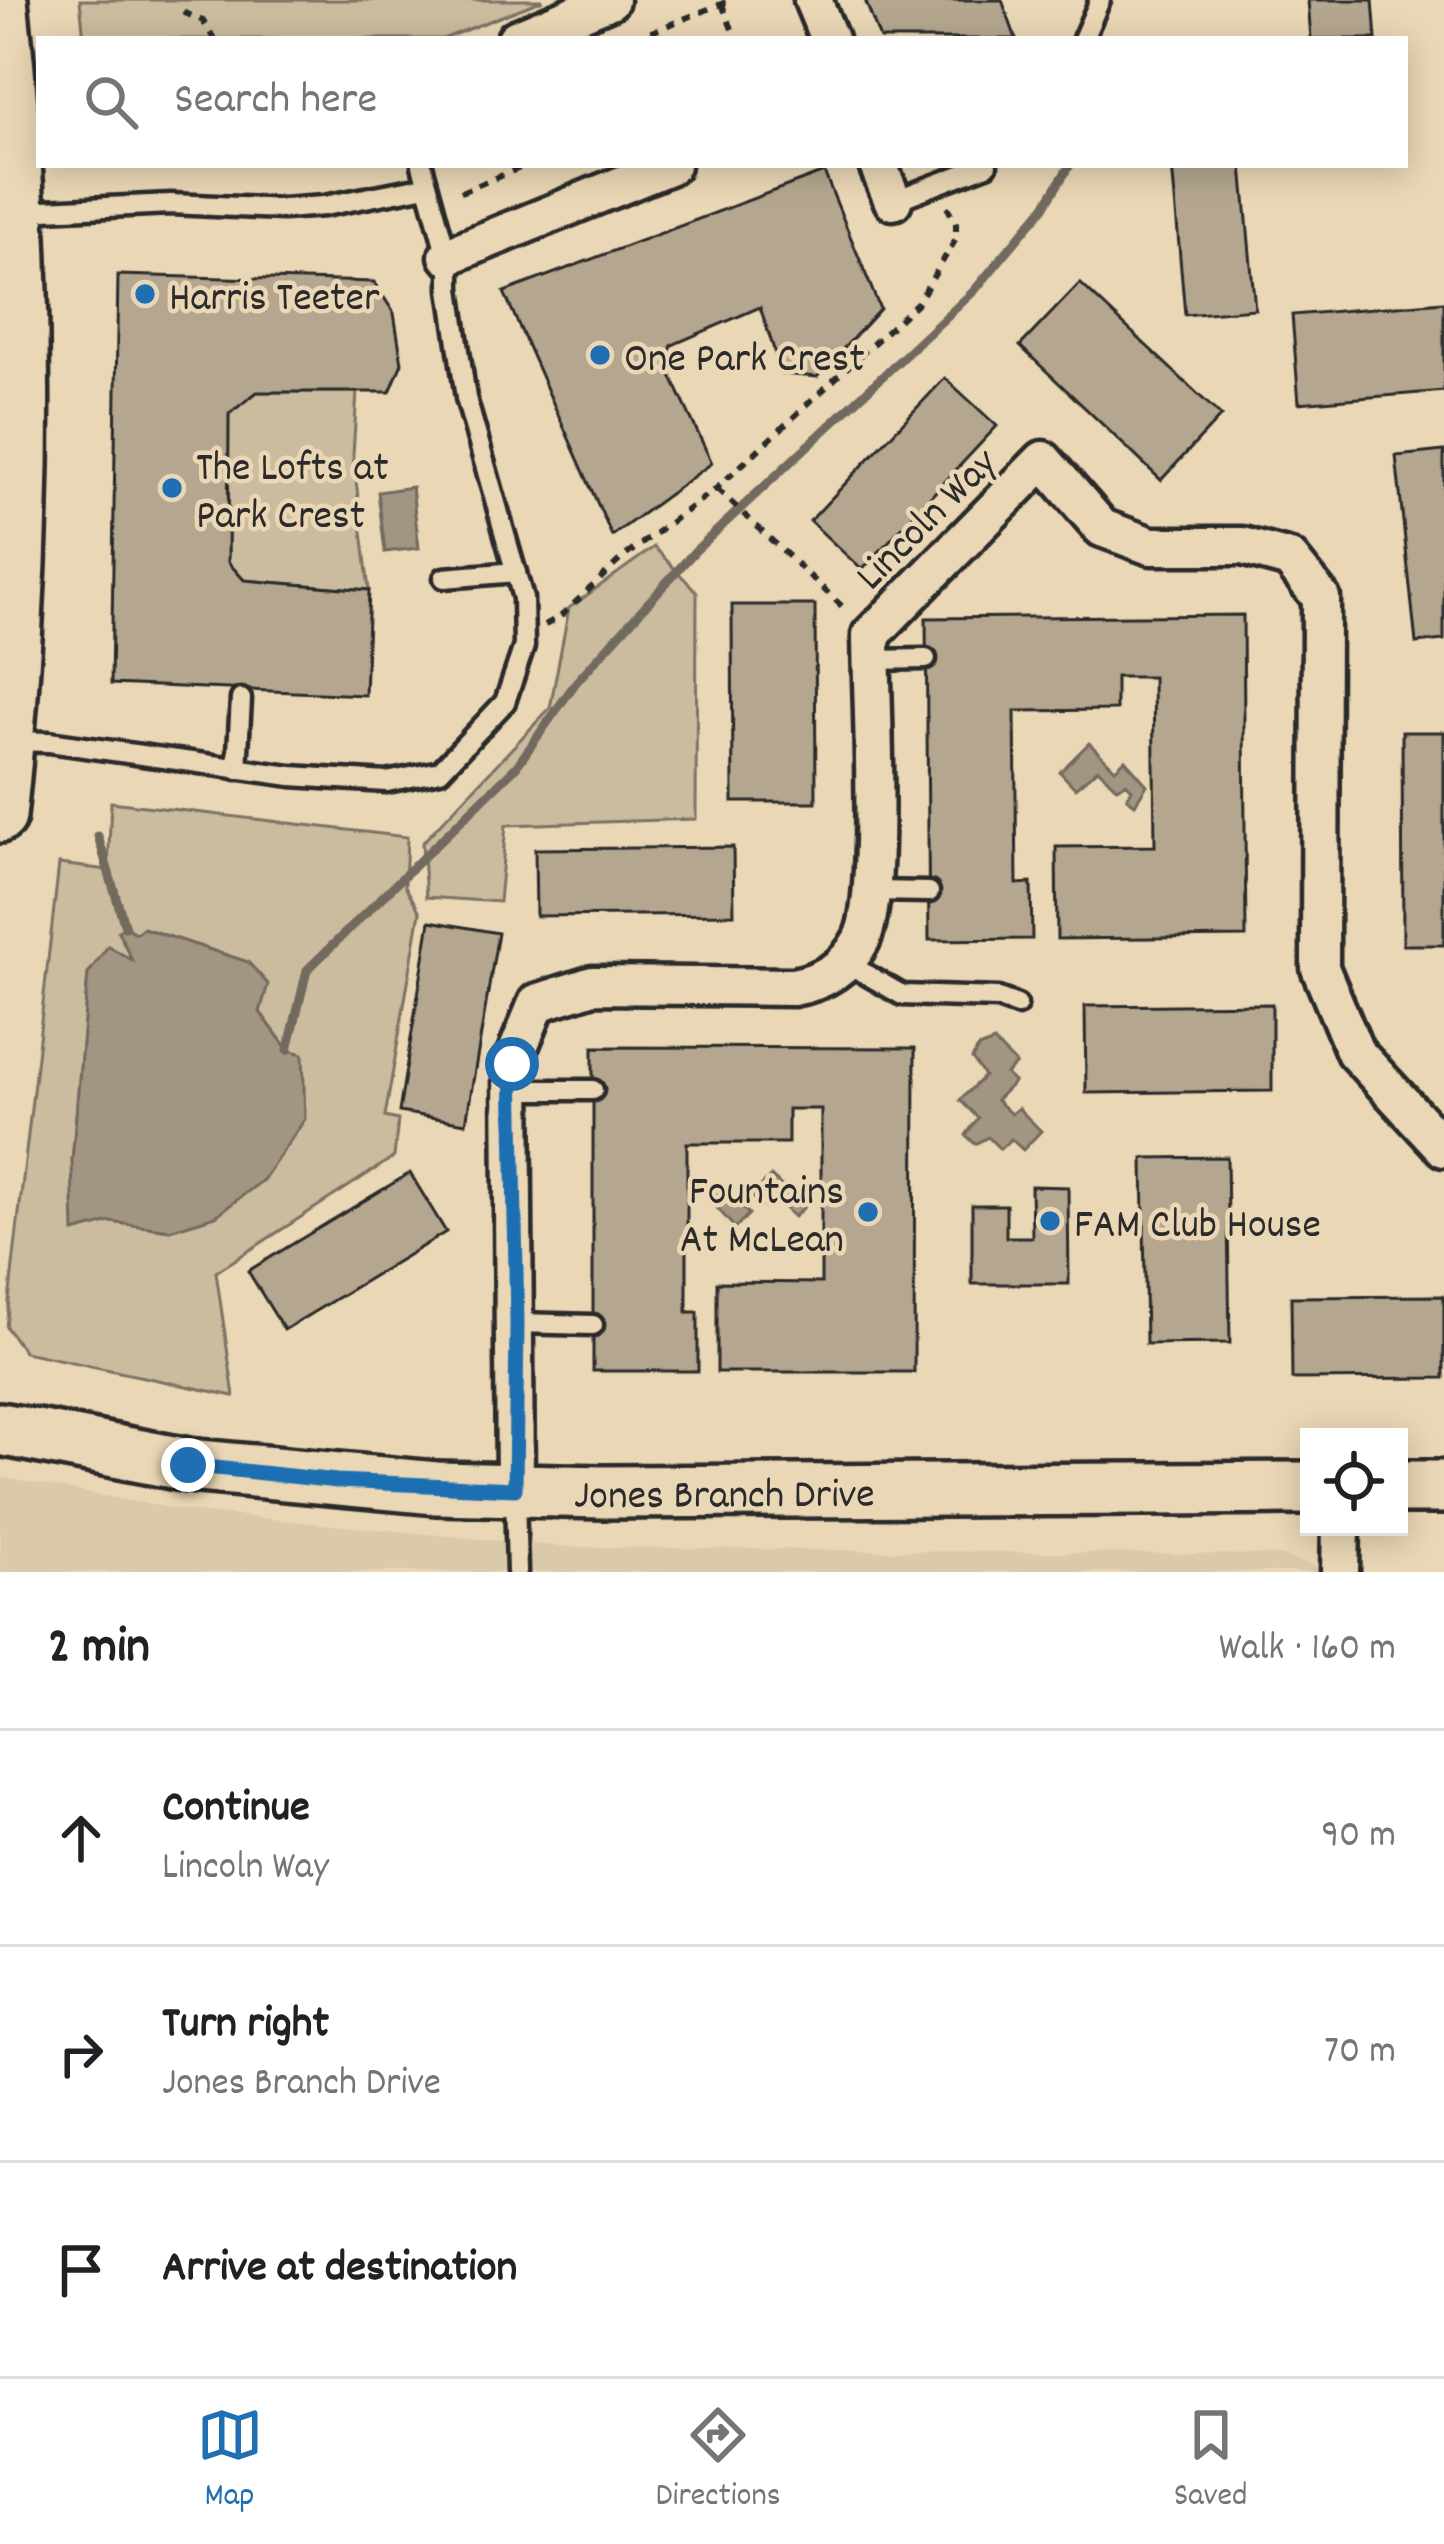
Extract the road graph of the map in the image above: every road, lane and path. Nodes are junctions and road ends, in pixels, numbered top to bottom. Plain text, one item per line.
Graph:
1 (1, 0) edge
2 (610, 0) edge
3 (813, 0) edge
4 (1100, 0) edge
5 (726, 2) edge
6 (183, 12) dead end
7 (212, 36) edge
8 (523, 36) edge
9 (641, 36) edge
10 (735, 36) edge
11 (828, 36) edge
12 (1084, 36) edge
13 (27, 156) edge
14 (423, 168) edge
15 (520, 168) edge
16 (664, 168) edge
17 (879, 168) edge
18 (980, 168) edge
19 (427, 186) junction
20 (935, 187) junction
21 (461, 192) dead end
22 (893, 202) joint
23 (18, 211) junction
24 (448, 256) junction
25 (720, 491) junction
26 (516, 572) junction
27 (444, 578) dead end
28 (541, 626) dead end
29 (871, 647) junction
30 (926, 659) dead end
31 (242, 699) dead end
32 (4, 741) edge
33 (237, 769) junction
34 (0, 817) edge
35 (872, 891) junction
36 (929, 892) dead end
37 (845, 962) junction
38 (1017, 1005) dead end
39 (513, 1090) junction
40 (593, 1090) dead end
41 (1444, 1148) edge
42 (517, 1323) junction
43 (593, 1325) dead end
44 (0, 1430) edge
45 (1444, 1486) edge
46 (1300, 1487) edge
47 (1408, 1487) edge
48 (515, 1489) junction
49 (1341, 1536) edge
50 (517, 1572) edge
51 (1340, 1572) edge

1 - 13 main road
2 - 8 street
3 - 11 street
4 - 12 lane
5 - 9 path
5 - 10 path
6 - 7 path
13 - 23 main road
14 - 19 lane
15 - 21 path
16 - 24 street
17 - 22 street
18 - 20 lane
19 - 23 lane
19 - 24 lane
20 - 22 lane
20 - 25 path
23 - 32 main road
24 - 26 lane
25 - 28 path
25 - 29 path
26 - 27 lane
26 - 33 lane
29 - 30 lane
29 - 35 street, Lincoln Way
29 - 41 street, Lincoln Way
31 - 33 lane
32 - 33 lane
32 - 34 main road
35 - 36 lane
35 - 37 street, Lincoln Way
37 - 38 lane
37 - 39 street
39 - 40 lane
39 - 42 street
42 - 43 lane
42 - 48 street
44 - 48 main road, Jones Branch Drive
45 - 47 main road
46 - 48 main road, Jones Branch Drive
48 - 50 lane
49 - 51 street

